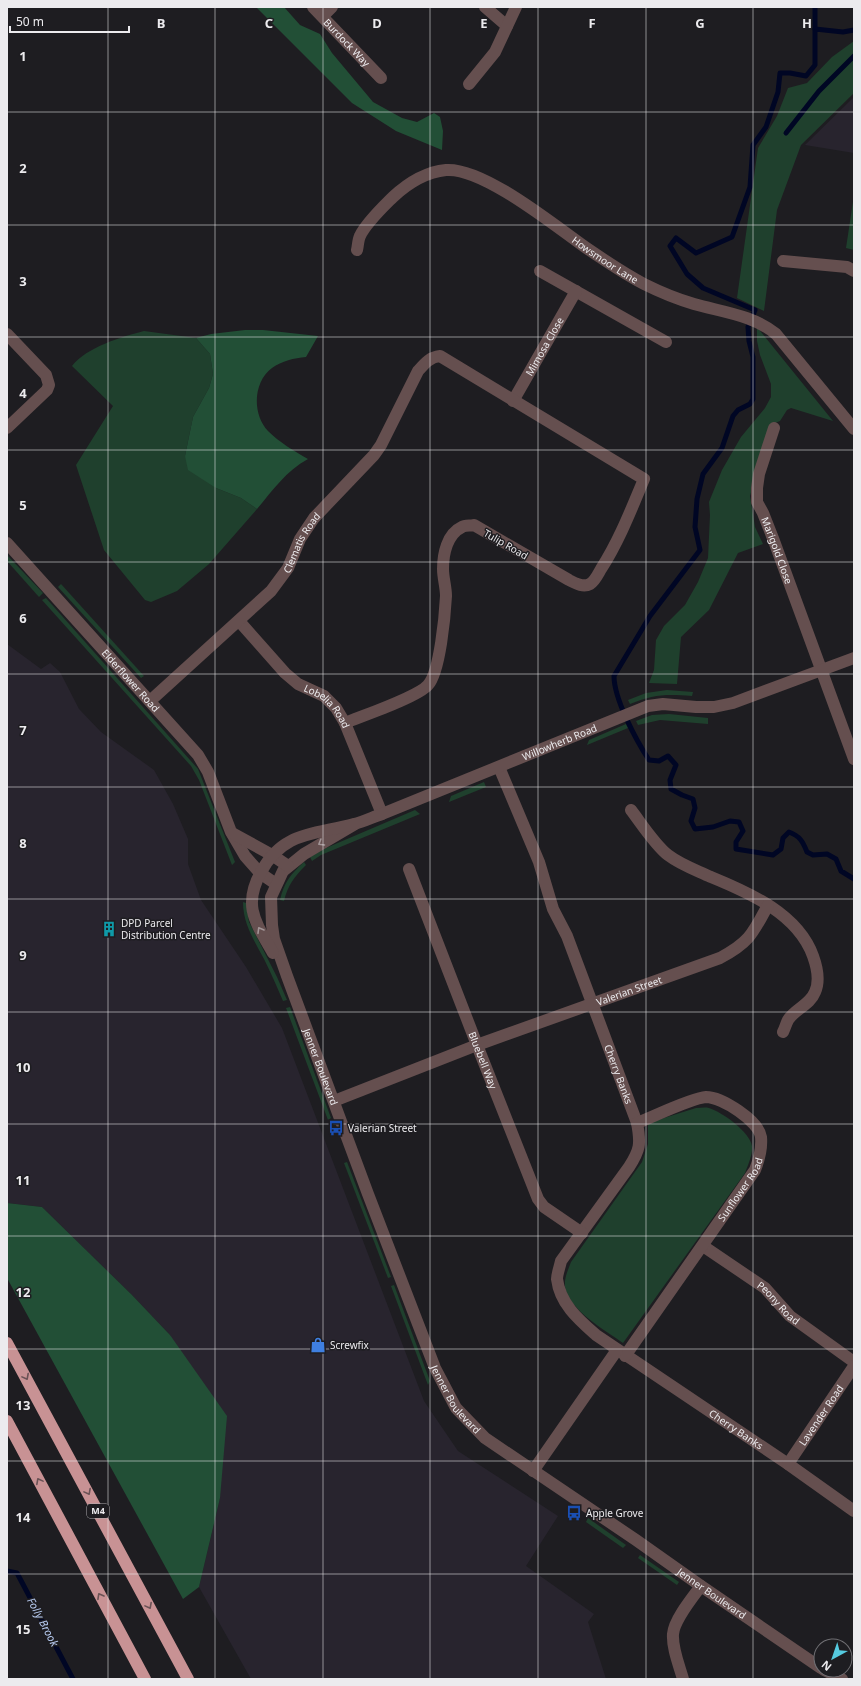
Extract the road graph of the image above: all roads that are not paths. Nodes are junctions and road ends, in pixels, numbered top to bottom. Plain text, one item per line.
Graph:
1 (313, 7) edge
2 (332, 7) edge
3 (485, 7) edge
4 (516, 7) edge
5 (323, 16) junction
6 (507, 26) junction
7 (380, 78) dead end
8 (469, 84) dead end
9 (357, 250) dead end
10 (784, 262) dead end
11 (540, 271) dead end
12 (854, 271) edge
13 (576, 291) junction
14 (7, 334) edge
15 (666, 342) dead end
16 (513, 401) junction
17 (7, 428) edge
18 (774, 428) dead end
19 (854, 428) edge
20 (7, 543) edge
21 (239, 620) junction
22 (854, 658) edge
23 (822, 671) junction
24 (150, 701) junction
25 (345, 723) junction
26 (854, 759) edge
27 (499, 767) junction
28 (631, 810) dead end
29 (382, 814) junction
30 (355, 824) junction
31 (231, 832) junction
32 (272, 855) junction
33 (288, 866) junction
34 (409, 869) dead end
35 (260, 873) junction
36 (276, 884) junction
37 (768, 905) junction
38 (287, 976) junction
39 (592, 1004) junction
40 (783, 1032) dead end
41 (477, 1045) junction
42 (334, 1100) junction
43 (637, 1123) junction
44 (582, 1232) junction
45 (703, 1246) junction
46 (7, 1343) edge
47 (621, 1353) junction
48 (854, 1362) edge
49 (854, 1366) edge
50 (7, 1421) edge
51 (788, 1464) junction
52 (533, 1471) junction
53 (854, 1511) edge
54 (701, 1586) junction
55 (813, 1663) edge
56 (145, 1679) edge
57 (188, 1679) edge
58 (683, 1679) edge

1 - 5 street, Burdock Way
2 - 5 street
3 - 6 street
4 - 6 street
5 - 7 street, Burdock Way
6 - 8 street
9 - 19 street, Howsmoor Lane
10 - 12 street
11 - 13 street
13 - 15 street
13 - 16 street, Mimosa Close
14 - 17 street
16 - 21 street, Clematis Road
16 - 25 street, Tulip Road
18 - 23 street, Marigold Close
20 - 24 street, Elderflower Road
21 - 24 street, Clematis Road
21 - 25 street, Lobelia Road
22 - 23 street, Willowherb Road
23 - 26 street, Marigold Close
23 - 27 street, Willowherb Road
24 - 31 street, Elderflower Road
25 - 29 street, Lobelia Road
27 - 29 street, Willowherb Road
27 - 39 street, Cherry Banks
28 - 37 street
29 - 30 street, Willowherb Road
30 - 32 street, Willowherb Road
30 -> 33 street, Jenner Boulevard
31 - 32 street
31 - 35 street, Elderflower Road
32 - 33 street
32 - 35 street, Jenner Boulevard
33 - 36 street, Jenner Boulevard
34 - 41 street, Bluebell Way
35 - 36 street, Elderflower Road
38 -> 35 street, Jenner Boulevard
36 - 38 street, Jenner Boulevard
37 - 39 street, Valerian Street
37 - 40 street
38 - 42 street, Jenner Boulevard
39 - 41 street, Valerian Street
39 - 43 street, Cherry Banks
41 - 42 street, Valerian Street
41 - 44 street, Bluebell Way
42 - 52 street, Jenner Boulevard
43 - 44 street, Cherry Banks
43 - 45 street, Sunflower Road
44 - 47 street, Cherry Banks
45 - 47 street, Sunflower Road
45 - 48 street, Peony Road
46 -> 57 highway, M4
47 - 51 street, Cherry Banks
47 - 52 street
49 - 51 street, Lavender Road
56 -> 50 highway
51 - 53 street, Cherry Banks
52 - 54 street, Jenner Boulevard
54 - 55 street, Jenner Boulevard
54 - 58 street

